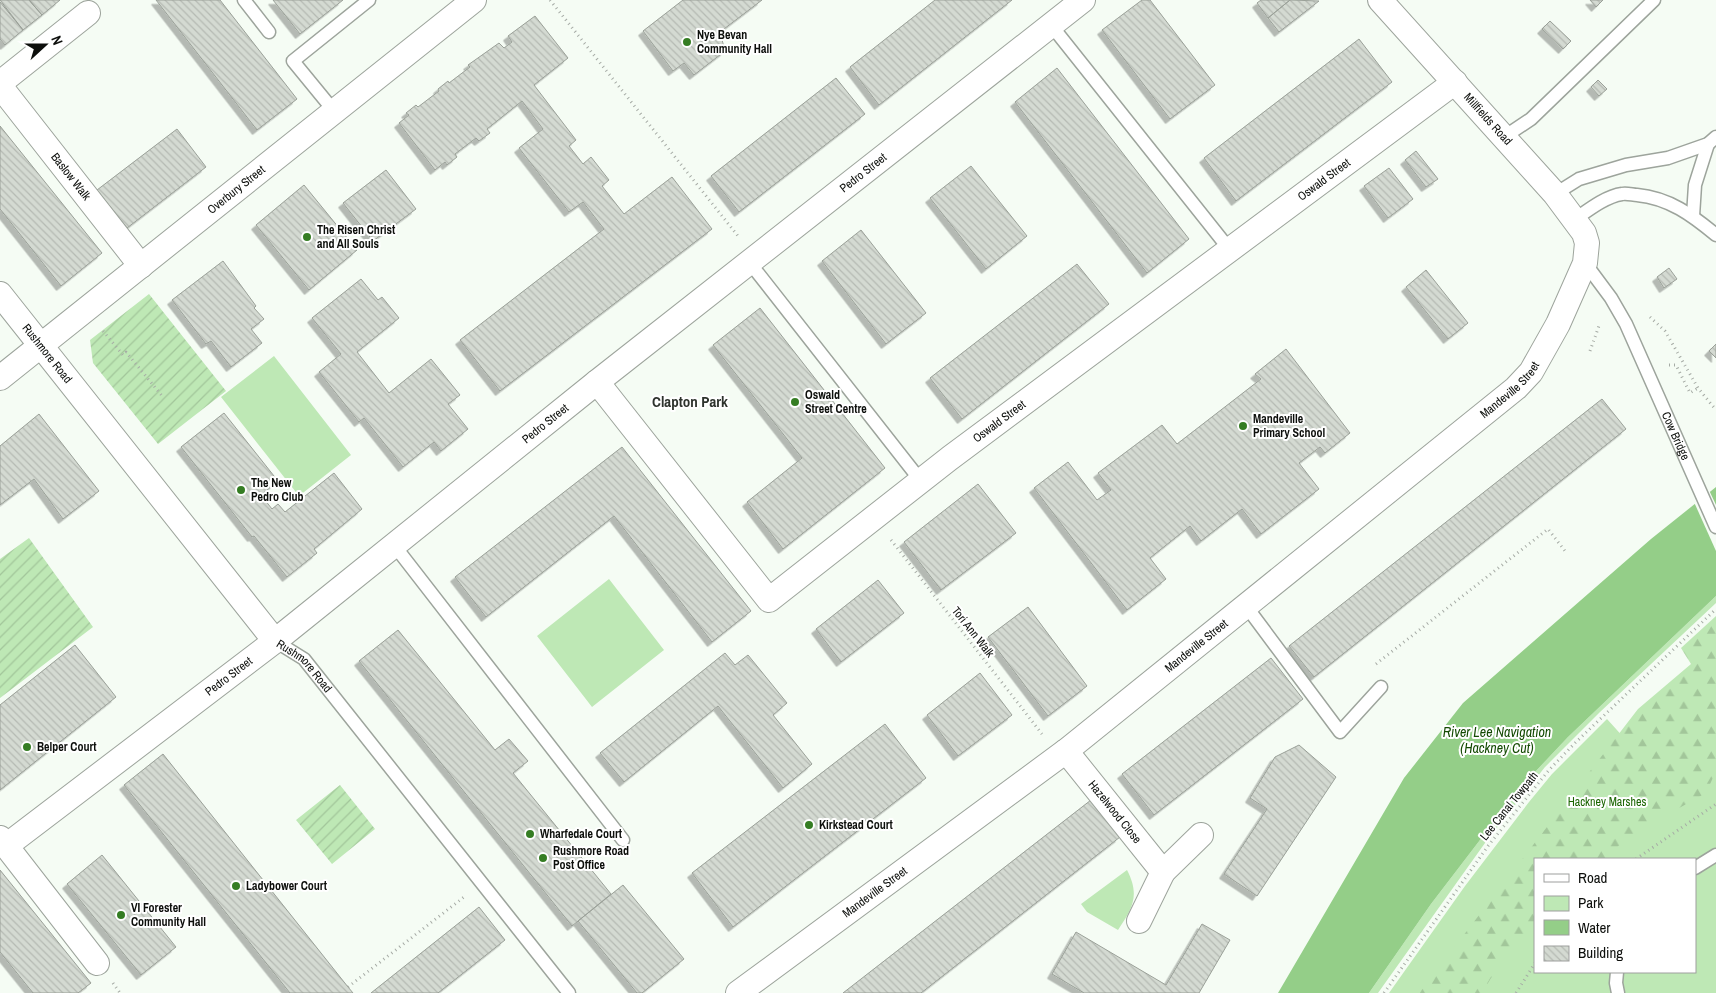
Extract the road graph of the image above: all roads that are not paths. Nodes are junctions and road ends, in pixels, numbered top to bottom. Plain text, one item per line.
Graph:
1 (244, 0) edge
2 (370, 0) edge
3 (474, 0) edge
4 (1083, 0) edge
5 (1380, 0) edge
6 (1654, 0) edge
7 (88, 13) dead end
8 (1051, 25) junction
9 (269, 32) dead end
10 (1455, 82) junction
11 (0, 85) edge
12 (334, 111) junction
13 (1504, 137) junction
14 (1712, 140) edge
15 (1555, 194) junction
16 (1693, 216) junction
17 (1574, 220) junction
18 (1716, 234) edge
19 (1230, 250) junction
20 (1586, 253) junction
21 (753, 260) junction
22 (141, 266) junction
23 (0, 294) edge
24 (42, 346) junction
25 (0, 378) edge
26 (597, 382) junction
27 (921, 480) junction
28 (1716, 527) edge
29 (394, 545) junction
30 (1246, 606) junction
31 (275, 641) junction
32 (1382, 687) road end
33 (1063, 754) junction
34 (1201, 835) dead end
35 (623, 840) dead end
36 (3, 842) edge
37 (1716, 855) edge
38 (1696, 867) edge
39 (1163, 872) junction
40 (1139, 921) dead end
41 (97, 963) dead end
42 (1617, 973) edge
43 (569, 993) edge
44 (738, 993) edge
45 (1618, 993) edge

1 - 9 lane
2 - 12 lane
3 - 12 street, Overbury Street
4 - 8 street, Pedro Street
5 - 10 street, Millfields Road
6 - 13 lane
7 - 11 street, Baslow Walk
8 - 19 lane
8 - 21 street, Pedro Street
10 - 13 street, Millfields Road
10 - 19 street, Oswald Street
11 - 22 street, Baslow Walk
12 - 22 street, Overbury Street
13 - 15 street, Millfields Road
14 - 15 lane
14 - 16 lane
15 - 17 street, Millfields Road
16 - 17 lane
16 - 18 lane
17 - 20 street, Millfields Road
19 - 27 street, Oswald Street
20 - 28 lane, Cow Bridge
20 - 30 street, Mandeville Street
21 - 26 street, Pedro Street
21 - 27 lane
22 - 24 street, Overbury Street
23 - 24 street, Rushmore Road
24 - 25 street, Overbury Street
24 - 31 street, Rushmore Road
26 - 27 street, Oswald Street
26 - 29 street, Pedro Street
29 - 31 street, Pedro Street
29 - 35 lane
30 - 32 lane
30 - 33 street, Mandeville Street
31 - 36 street, Pedro Street
31 - 43 lane, Rushmore Road
33 - 39 street, Hazelwood Close
33 - 44 street, Mandeville Street
34 - 39 street
36 - 41 street, Pedro Street
37 - 38 lane
39 - 40 street
42 - 45 lane

